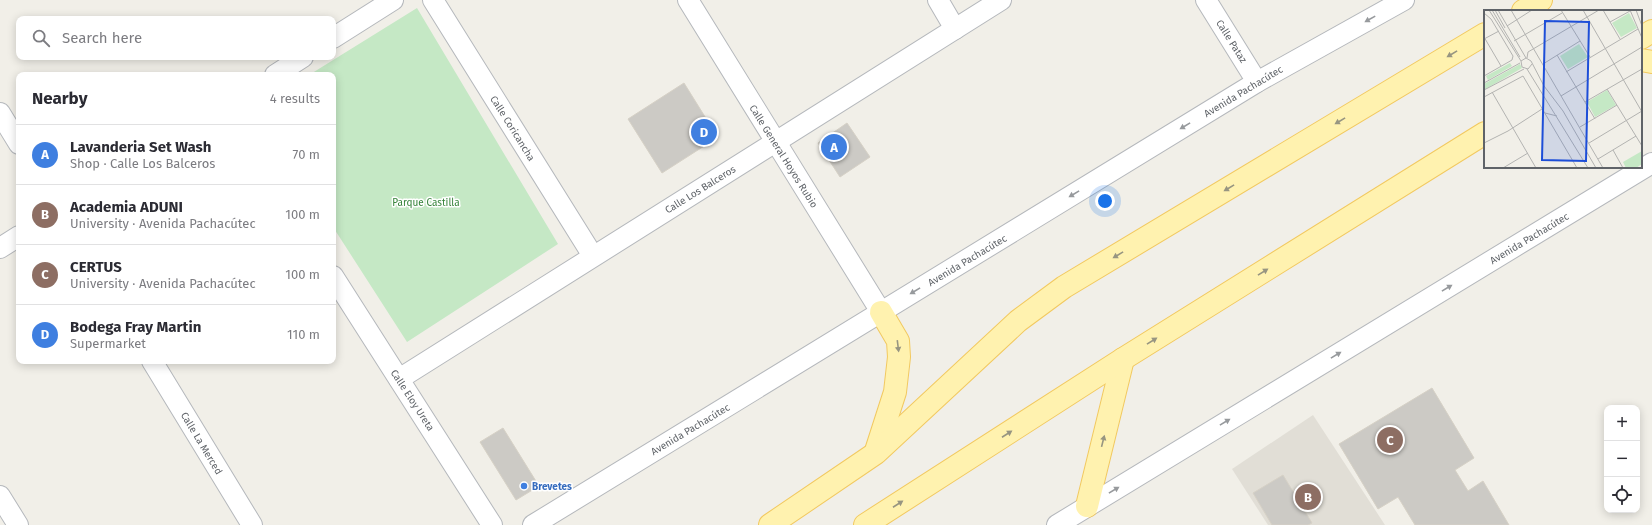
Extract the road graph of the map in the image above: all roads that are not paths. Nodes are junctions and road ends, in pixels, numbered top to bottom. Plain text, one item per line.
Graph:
1 (393, 0) edge
2 (433, 0) edge
3 (688, 0) edge
4 (938, 0) edge
5 (1001, 0) edge
6 (1206, 0) edge
7 (1404, 0) edge
8 (1541, 0) edge
9 (1525, 10) edge
10 (955, 29) junction
11 (1652, 31) edge
12 (1484, 35) edge
13 (336, 36) edge
14 (1642, 37) edge
15 (298, 60) edge
16 (1642, 60) edge
17 (1652, 62) edge
18 (280, 72) edge
19 (1257, 82) junction
20 (0, 113) edge
21 (1484, 134) edge
22 (16, 139) edge
23 (775, 142) junction
24 (1652, 163) edge
25 (16, 238) edge
26 (0, 248) edge
27 (593, 256) junction
28 (336, 281) edge
29 (881, 312) junction
30 (1123, 359) junction
31 (154, 364) edge
32 (399, 378) junction
33 (876, 453) junction
34 (0, 496) edge
35 (1087, 506) junction
36 (18, 525) edge
37 (252, 525) edge
38 (492, 525) edge
39 (533, 525) edge
40 (770, 525) edge
41 (865, 525) edge
42 (1056, 525) edge

1 - 13 street
2 - 27 street, Calle Coricancha
3 - 23 street, Calle General Hoyos Rubio
4 - 10 street
5 - 10 street, Calle Los Balceros
6 - 19 street, Calle Pataz
7 -> 19 street, Avenida Pachacútec
8 - 9 main road
10 - 23 street, Calle Los Balceros
11 - 14 main road
12 -> 33 main road
15 - 18 street
16 - 17 main road
19 -> 29 street, Avenida Pachacútec
20 - 22 street
30 -> 21 main road
23 - 27 street, Calle Los Balceros
23 - 29 street, Calle General Hoyos Rubio
35 -> 24 street, Avenida Pachacútec
25 - 26 street
27 - 32 street, Calle Los Balceros
28 - 32 street, Calle Eloy Ureta
29 -> 33 main road
29 - 39 street, Avenida Pachacútec
35 -> 30 main road
41 -> 30 main road
31 - 37 street, Calle La Merced
32 - 38 street, Calle Eloy Ureta
33 - 40 main road
34 - 36 street
35 - 42 street, Avenida Pachacútec

